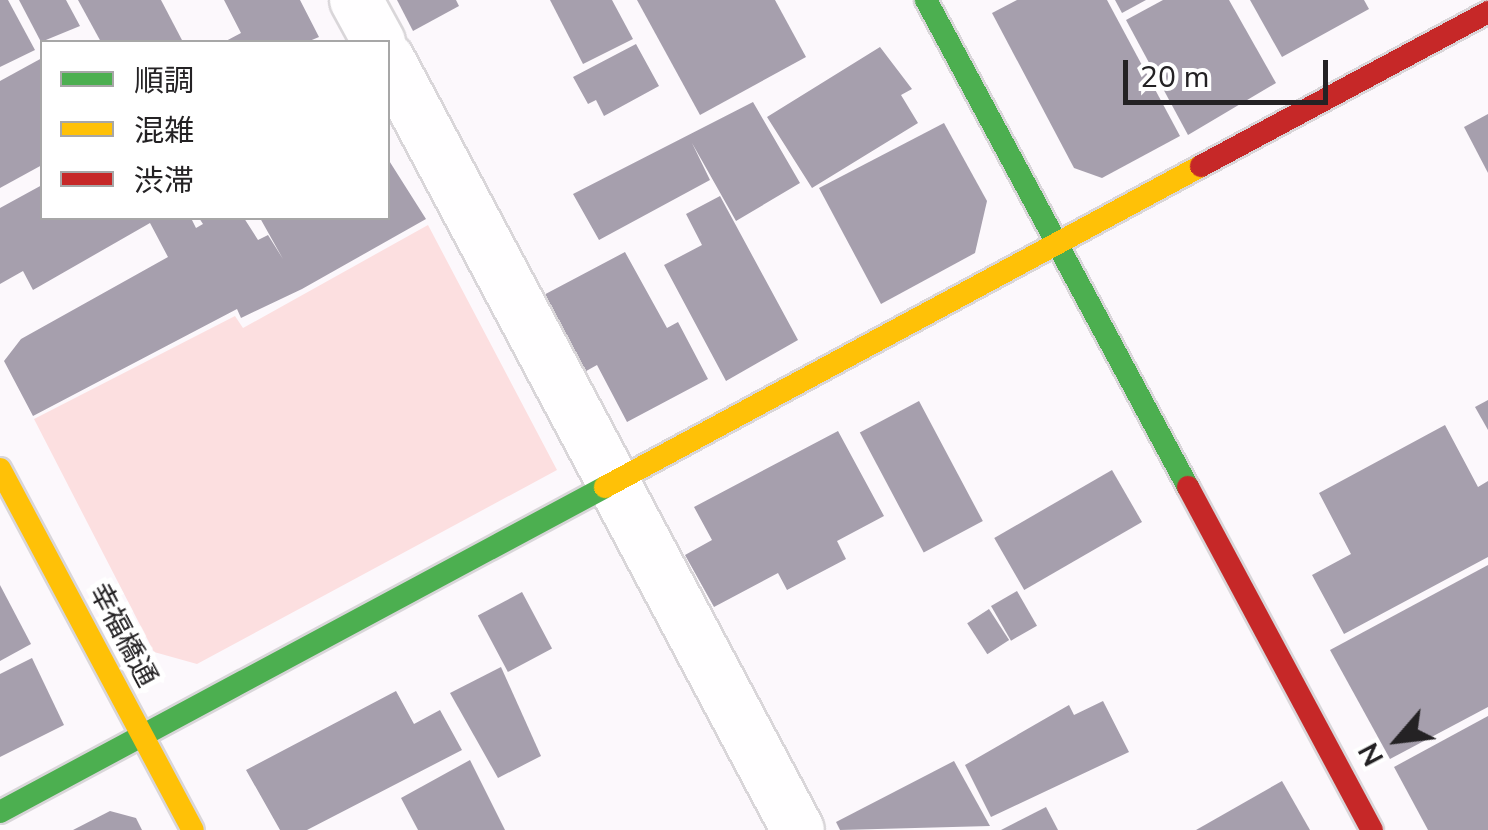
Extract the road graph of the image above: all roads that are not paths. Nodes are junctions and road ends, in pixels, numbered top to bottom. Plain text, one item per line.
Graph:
1 (356, 0) edge
2 (926, 0) edge
3 (1488, 12) edge
4 (377, 40) edge
5 (390, 63) edge
6 (1055, 245) junction
7 (0, 469) edge
8 (614, 486) junction
9 (141, 734) junction
10 (0, 812) edge
11 (193, 830) edge
12 (798, 830) edge
13 (1372, 830) edge

1 - 4 street
2 - 6 street
3 - 6 street
5 - 8 street
6 - 8 street
6 - 13 street
7 - 9 street, 幸福橋通
8 - 9 street
8 - 12 street
9 - 10 street
9 - 11 street, 幸福橋通

